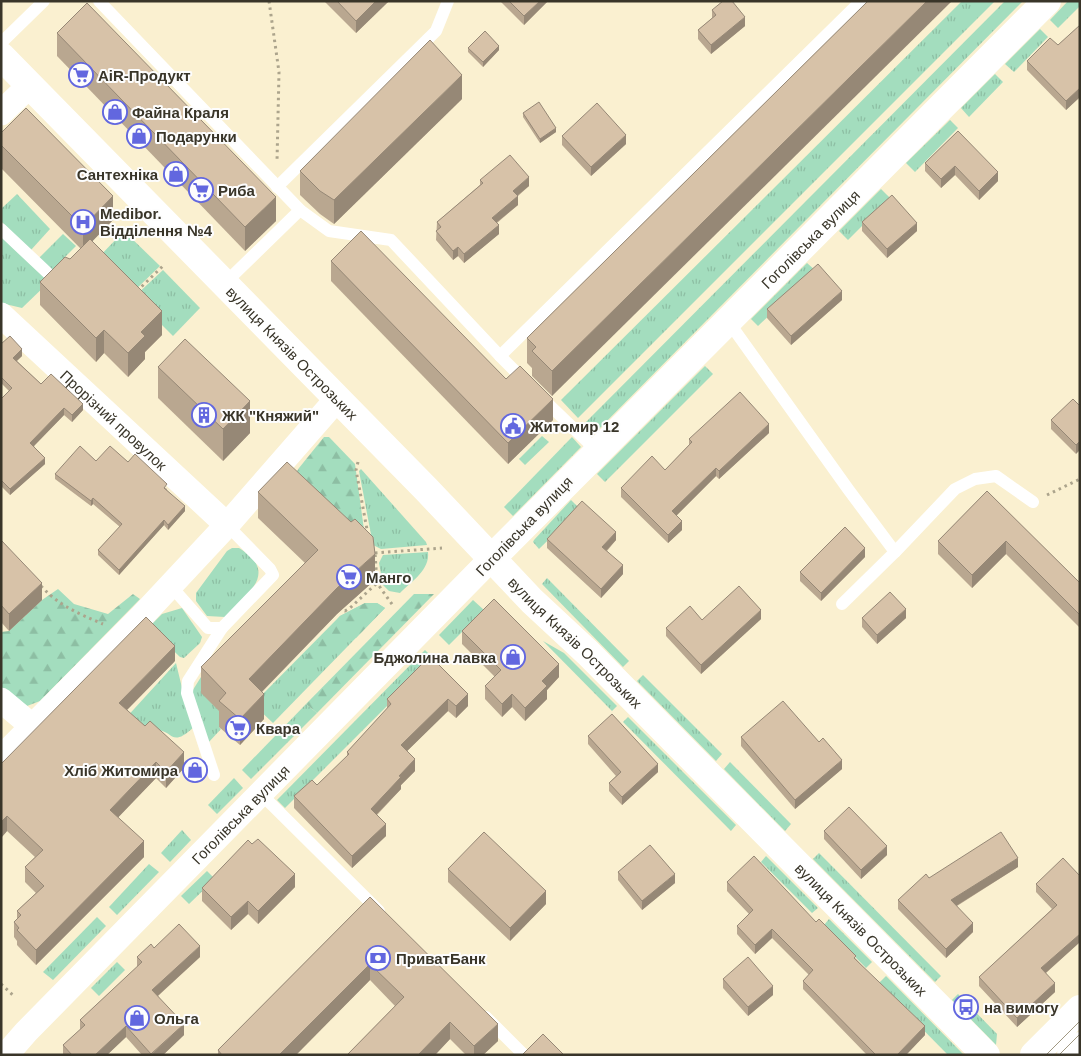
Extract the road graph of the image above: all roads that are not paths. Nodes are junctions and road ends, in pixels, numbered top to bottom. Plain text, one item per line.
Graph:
1 (44, 1) edge
2 (99, 1) edge
3 (448, 1) edge
4 (861, 1) edge
5 (1047, 1) edge
6 (1, 43) edge
7 (1, 56) edge
8 (29, 86) junction
9 (1, 113) edge
10 (276, 187) junction
11 (300, 210) junction
12 (1, 229) edge
13 (53, 278) edge
14 (224, 284) junction
15 (1, 315) edge
16 (728, 321) junction
17 (500, 356) junction
18 (337, 399) junction
19 (597, 451) junction
20 (1033, 502) road end
21 (226, 525) junction
22 (895, 552) junction
23 (492, 559) junction
24 (170, 585) junction
25 (842, 604) dead end
26 (222, 628) junction
27 (1, 700) edge
28 (32, 726) junction
29 (1, 758) edge
30 (214, 775) dead end
31 (260, 793) junction
32 (386, 919) edge
33 (476, 1007) edge
34 (1080, 1009) edge
35 (1080, 1046) edge
36 (6, 1055) edge
37 (524, 1055) edge
38 (986, 1055) edge
39 (1034, 1055) edge
40 (1071, 1055) edge

1 - 6 lane
2 - 10 lane
3 - 10 lane
4 - 17 lane
5 - 16 street, Гоголівська вулиця
7 - 8 street, вулиця Князів Острозьких
8 - 9 street
8 - 14 street, вулиця Князів Острозьких
10 - 11 lane
11 - 14 lane
11 - 17 lane
12 - 13 lane
14 - 18 street, вулиця Князів Острозьких
15 - 21 street, Прорізний провулок
16 - 19 street, Гоголівська вулиця
16 - 22 lane
17 - 19 lane
18 - 21 street
18 - 23 street, вулиця Князів Острозьких
19 - 23 street, Гоголівська вулиця
20 - 22 lane
21 - 24 street
21 - 26 lane
22 - 25 lane
23 - 31 street, Гоголівська вулиця
23 - 38 street, вулиця Князів Острозьких
24 - 26 lane
24 - 28 street
26 - 30 lane
27 - 28 street
28 - 29 street
31 - 32 lane
31 - 36 street, Гоголівська вулиця
33 - 37 lane
34 - 39 street
35 - 40 street

